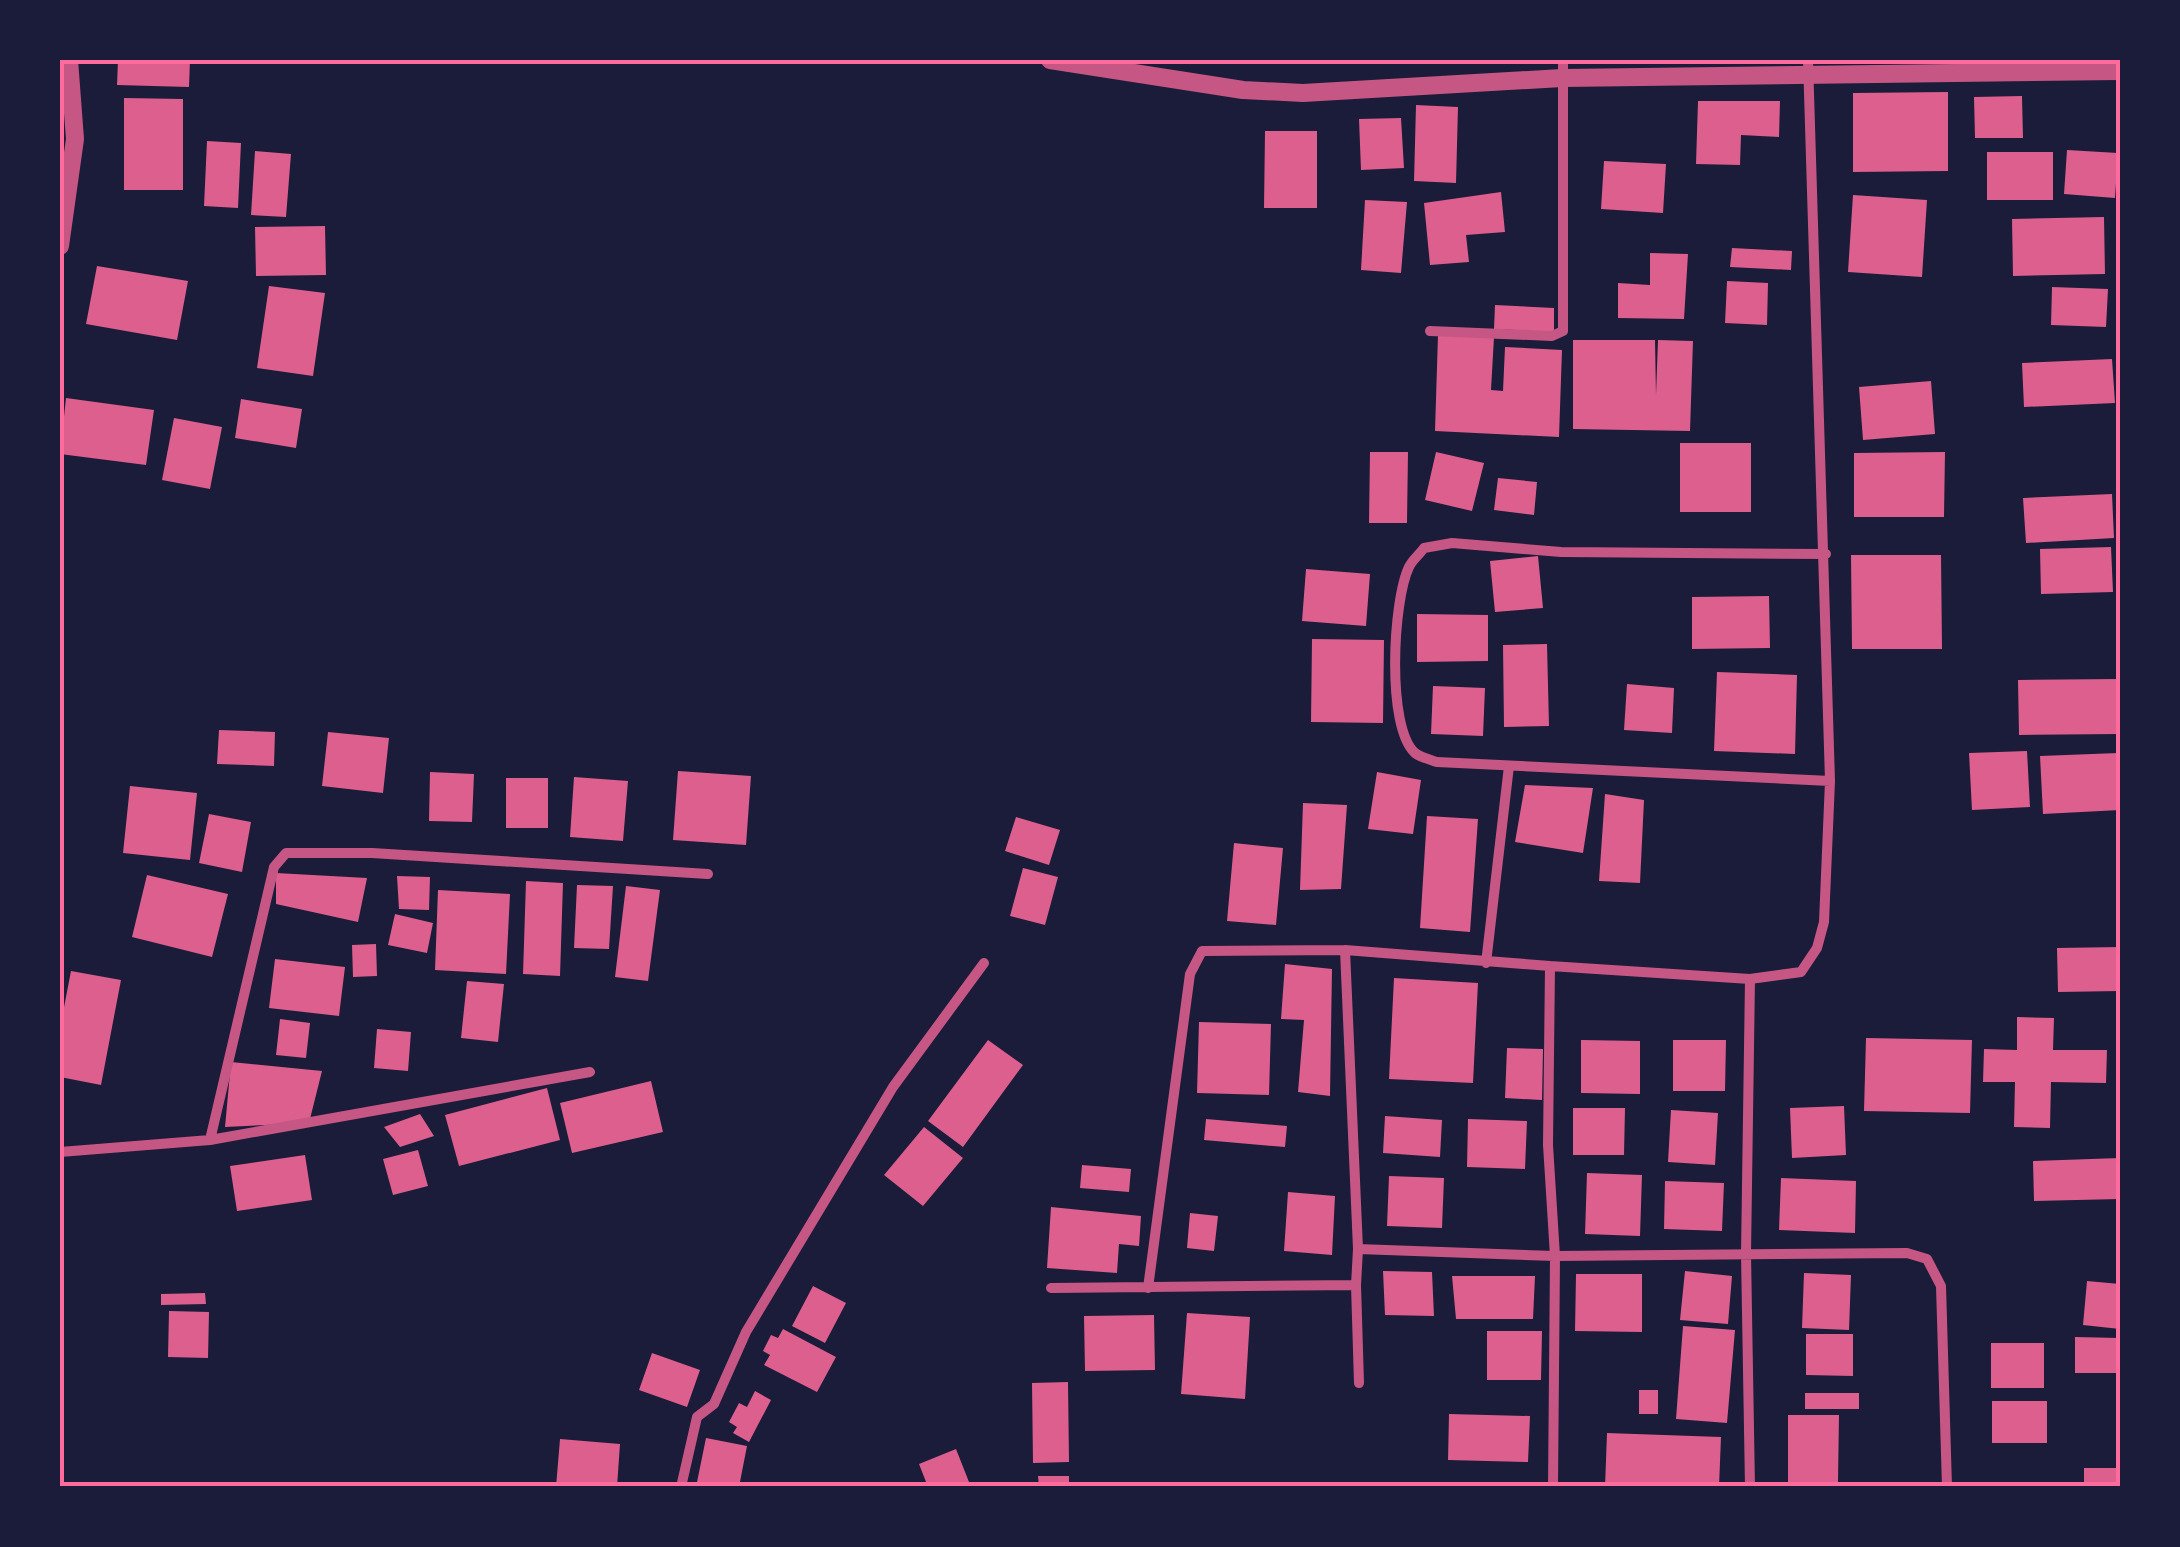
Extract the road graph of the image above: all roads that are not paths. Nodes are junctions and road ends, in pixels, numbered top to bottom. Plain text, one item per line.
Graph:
1 (69, 60) edge
2 (1050, 60) edge
3 (1808, 68) edge
4 (1562, 69) edge
5 (2120, 71) edge
6 (60, 246) edge
7 (1430, 331) dead end
8 (1826, 554) junction
9 (1509, 766) junction
10 (1830, 781) junction
11 (708, 874) dead end
12 (1345, 950) junction
13 (984, 963) dead end
14 (1486, 963) junction
15 (1550, 966) junction
16 (1750, 979) junction
17 (590, 1072) dead end
18 (210, 1140) junction
19 (60, 1152) edge
20 (1358, 1249) junction
21 (1746, 1254) junction
22 (1555, 1256) junction
23 (1356, 1285) junction
24 (1051, 1288) dead end
25 (1148, 1288) junction
26 (1360, 1383) dead end
27 (681, 1487) edge
28 (1553, 1487) edge
29 (1750, 1487) edge
30 (1947, 1487) edge

1 - 6 street
2 - 4 street
3 - 4 street
3 - 5 street
3 - 8 street
4 - 7 street
8 - 9 street
8 - 10 street
9 - 10 street
9 - 14 street
10 - 16 street
11 - 18 street
12 - 14 street
12 - 20 street
12 - 25 street
13 - 27 street
14 - 15 street
15 - 16 street
15 - 22 street
16 - 21 street
17 - 18 street
18 - 19 street
20 - 22 street
20 - 23 street
21 - 22 street
21 - 29 street
21 - 30 street
22 - 28 street
23 - 25 street
23 - 26 street
24 - 25 street

